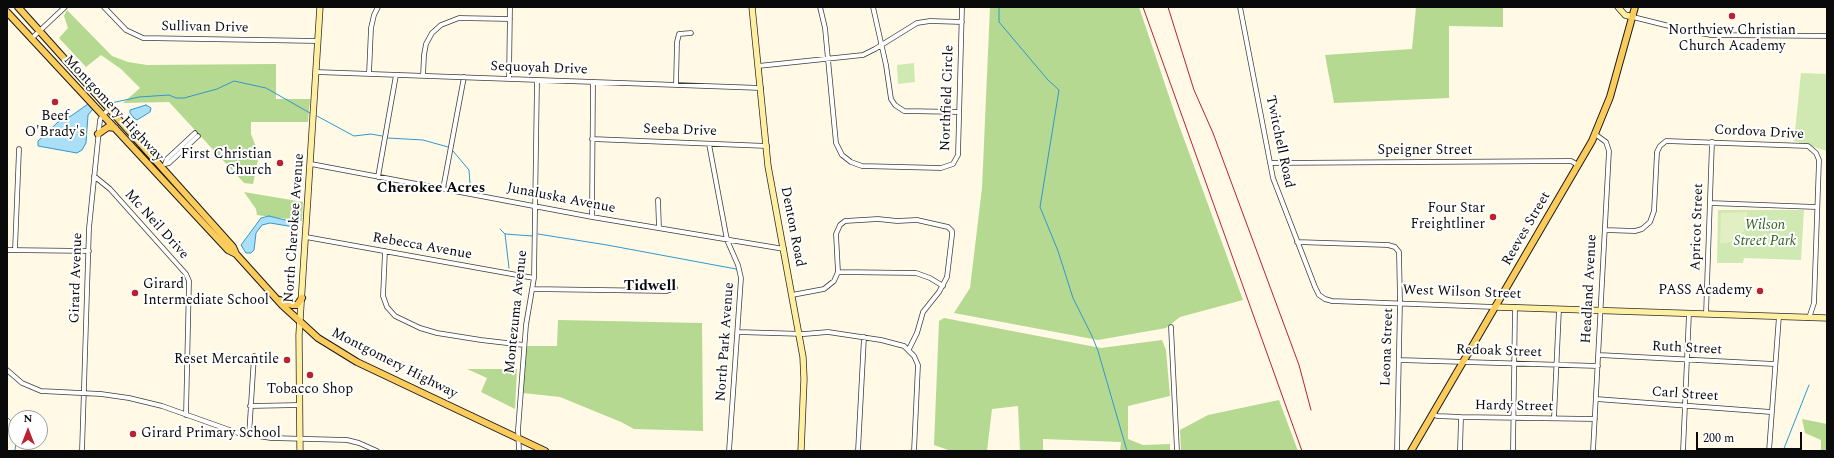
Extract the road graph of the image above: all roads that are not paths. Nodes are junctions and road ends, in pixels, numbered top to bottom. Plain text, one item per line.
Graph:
1 (18, 7) edge
2 (65, 7) edge
3 (104, 7) edge
4 (320, 7) edge
5 (378, 7) edge
6 (510, 7) edge
7 (752, 7) edge
8 (820, 7) edge
9 (873, 7) edge
10 (962, 7) edge
11 (1240, 7) edge
12 (1618, 7) edge
13 (1635, 7) edge
14 (7, 12) edge
15 (1632, 17) junction
16 (510, 19) junction
17 (962, 22) junction
18 (40, 31) junction
19 (691, 33) dead end
20 (1827, 36) edge
21 (31, 39) junction
22 (318, 41) junction
23 (881, 45) junction
24 (828, 59) junction
25 (758, 66) junction
26 (316, 72) junction
27 (369, 74) junction
28 (396, 75) junction
29 (423, 76) junction
30 (464, 77) junction
31 (509, 79) junction
32 (537, 80) junction
33 (593, 82) junction
34 (676, 85) junction
35 (761, 88) junction
36 (109, 109) junction
37 (959, 112) junction
38 (103, 115) junction
39 (115, 128) junction
40 (98, 134) junction
41 (196, 134) dead end
42 (1595, 134) junction
43 (592, 139) junction
44 (1712, 142) junction
45 (709, 144) junction
46 (767, 146) junction
47 (19, 149) dead end
48 (1270, 163) junction
49 (311, 164) junction
50 (163, 165) junction
51 (1578, 165) junction
52 (156, 172) junction
53 (94, 176) junction
54 (378, 177) junction
55 (444, 189) junction
56 (658, 200) dead end
57 (1710, 203) junction
58 (535, 205) junction
59 (1816, 207) junction
60 (592, 217) junction
61 (658, 228) junction
62 (1605, 230) junction
63 (306, 237) junction
64 (727, 240) junction
65 (1297, 242) junction
66 (784, 249) junction
67 (7, 250) edge
68 (15, 250) junction
69 (89, 251) junction
70 (385, 251) junction
71 (236, 254) junction
72 (838, 272) junction
73 (534, 278) junction
74 (943, 286) junction
75 (675, 288) dead end
76 (532, 289) junction
77 (792, 294) junction
78 (302, 298) junction
79 (1322, 298) joint
80 (277, 299) junction
81 (1400, 302) junction
82 (1495, 307) junction
83 (1515, 307) junction
84 (1559, 309) junction
85 (1601, 311) junction
86 (1689, 313) junction
87 (1706, 314) junction
88 (1779, 316) junction
89 (1809, 318) junction
90 (1827, 318) edge
91 (300, 323) junction
92 (1171, 327) dead end
93 (738, 332) junction
94 (800, 334) junction
95 (864, 337) junction
96 (524, 345) junction
97 (909, 349) junction
98 (1599, 355) junction
99 (254, 356) dead end
100 (1399, 360) junction
101 (1686, 360) junction
102 (1463, 362) junction
103 (1515, 364) junction
104 (1774, 364) junction
105 (1556, 365) junction
106 (1598, 366) junction
107 (7, 370) edge
108 (84, 394) junction
109 (1596, 399) junction
110 (300, 405) junction
111 (250, 406) junction
112 (1685, 406) junction
113 (1771, 412) junction
114 (1433, 414) junction
115 (186, 415) junction
116 (1461, 417) junction
117 (1513, 418) junction
118 (1554, 418) junction
119 (1595, 419) junction
120 (249, 436) junction
121 (518, 438) junction
122 (300, 439) junction
123 (82, 451) edge
124 (300, 451) edge
125 (377, 451) edge
126 (519, 451) edge
127 (545, 451) edge
128 (729, 451) edge
129 (801, 451) edge
130 (858, 451) edge
131 (914, 451) edge
132 (1178, 451) edge
133 (1398, 451) edge
134 (1411, 451) edge
135 (1460, 451) edge
136 (1513, 451) edge
137 (1593, 451) edge
138 (1683, 451) edge
139 (1769, 451) edge

1 - 18 main road, Montgomery Highway
2 - 18 street
3 - 22 street, Sullivan Drive
4 - 22 street, North Cherokee Avenue
5 - 27 street
6 - 16 street
7 - 25 street, Denton Road
8 - 24 street, Northfield Circle
9 - 23 street
10 - 17 street, Northfield Circle
11 - 48 street, Twitchell Road
12 - 15 street
13 - 15 main road, Reeves Street
14 - 21 main road, Montgomery Highway
15 - 20 street
15 - 42 main road, Reeves Street
16 - 29 street
16 - 31 street
17 - 23 street
17 - 37 street, Northfield Circle
18 - 21 street
18 - 36 main road, Montgomery Highway
19 - 34 street
21 - 38 main road, Montgomery Highway
22 - 26 street, North Cherokee Avenue
23 - 24 street
23 - 37 street
24 - 25 street
24 - 37 street, Northfield Circle
25 - 35 street, Denton Road
26 - 27 street, Sequoyah Drive
26 - 49 street, North Cherokee Avenue
27 - 28 street, Sequoyah Drive
28 - 29 street, Sequoyah Drive
28 - 54 street
29 - 30 street, Sequoyah Drive
30 - 31 street, Sequoyah Drive
30 - 55 street
31 - 32 street, Sequoyah Drive
32 - 33 street, Sequoyah Drive
32 - 58 street, Montezuma Avenue
33 - 34 street, Sequoyah Drive
33 - 43 street
34 - 35 street, Sequoyah Drive
35 - 46 street, Denton Road
36 - 38 street
36 - 50 main road, Montgomery Highway
38 - 39 main road, Montgomery Highway
38 - 40 street, Girard Avenue
39 - 40 main road
39 - 52 main road, Montgomery Highway
40 - 53 street, Girard Avenue
41 - 50 street
42 - 51 main road, Reeves Street
42 - 62 street, Headland Avenue
43 - 45 street, Seeba Drive
43 - 60 street
44 - 57 street, Apricot Street
44 - 59 street, Cordova Drive
44 - 62 street, Cordova Drive
45 - 46 street, Seeba Drive
45 - 64 street, North Park Avenue
46 - 66 street, Denton Road
47 - 68 street
48 - 51 street, Speigner Street
48 - 65 street, Twitchell Road
49 - 54 street, Junaluska Avenue
49 - 63 street, North Cherokee Avenue
50 - 52 street
50 - 71 main road, Montgomery Highway
51 - 82 main road, Reeves Street
52 - 71 main road, Montgomery Highway
53 - 69 street, Girard Avenue
53 - 115 street, Mc Neil Drive
54 - 55 street, Junaluska Avenue
55 - 58 street, Junaluska Avenue
56 - 61 street
57 - 59 street
57 - 87 street, Apricot Street
58 - 60 street, Junaluska Avenue
58 - 73 street, Montezuma Avenue
59 - 89 street, Cordova Drive
60 - 61 street, Junaluska Avenue
61 - 64 street, Junaluska Avenue
62 - 85 street, Headland Avenue
63 - 70 street, Rebecca Avenue
63 - 78 street, North Cherokee Avenue
64 - 66 street, Junaluska Avenue
64 - 93 street, North Park Avenue
65 - 79 street, Twitchell Road
65 - 81 street, Leona Street
66 - 77 street, Denton Road
67 - 68 street
68 - 69 street
69 - 108 street, Girard Avenue
70 - 73 street, Rebecca Avenue
70 - 96 street
71 - 80 main road, Montgomery Highway
72 - 74 street
72 - 74 street
72 - 77 street
73 - 76 street, Montezuma Avenue
74 - 97 street
75 - 76 street
76 - 96 street, Montezuma Avenue
77 - 94 street, Denton Road
78 - 80 main road
78 - 91 street, North Cherokee Avenue
79 - 81 street, West Wilson Street
80 - 91 main road, Montgomery Highway
81 - 82 street, West Wilson Street
81 - 100 street, Leona Street
82 - 83 street, West Wilson Street
82 - 102 main road, Reeves Street
83 - 84 street, West Wilson Street
83 - 103 street
84 - 85 street, West Wilson Street
84 - 105 street
85 - 86 street, West Wilson Street
85 - 98 street, Headland Avenue
86 - 87 street, West Wilson Street
86 - 101 street
87 - 88 street, West Wilson Street
88 - 89 street, West Wilson Street
88 - 104 street
89 - 90 street, West Wilson Street
91 - 110 street, North Cherokee Avenue
91 - 121 main road, Montgomery Highway
92 - 132 street
93 - 94 street
93 - 128 street, North Park Avenue
94 - 95 street
94 - 129 street, Denton Road
95 - 97 street
95 - 130 street
96 - 121 street, Montezuma Avenue
97 - 131 street
98 - 101 street, Ruth Street
98 - 106 street, Headland Avenue
99 - 111 street
100 - 102 street, Redoak Street
100 - 133 street, Leona Street
101 - 104 street, Ruth Street
101 - 112 street
102 - 103 street, Redoak Street
102 - 114 main road, Reeves Street
103 - 105 street, Redoak Street
103 - 117 street
104 - 113 street
105 - 106 street, Redoak Street
105 - 118 street
106 - 109 street, Headland Avenue
107 - 108 street
108 - 115 street
108 - 123 street, Girard Avenue
109 - 112 street, Carl Street
109 - 119 street, Headland Avenue
110 - 111 street
110 - 122 street, North Cherokee Avenue
111 - 120 street
112 - 113 street, Carl Street
112 - 138 street
113 - 139 street
114 - 116 street, Hardy Street
114 - 134 main road, Reeves Street
115 - 120 street
116 - 117 street, Hardy Street
116 - 135 street
117 - 118 street, Hardy Street
117 - 136 street
118 - 119 street, Hardy Street
119 - 137 street, Headland Avenue
120 - 122 street
121 - 126 street, Montezuma Avenue
121 - 127 main road, Montgomery Highway
122 - 124 street, North Cherokee Avenue
122 - 125 street

